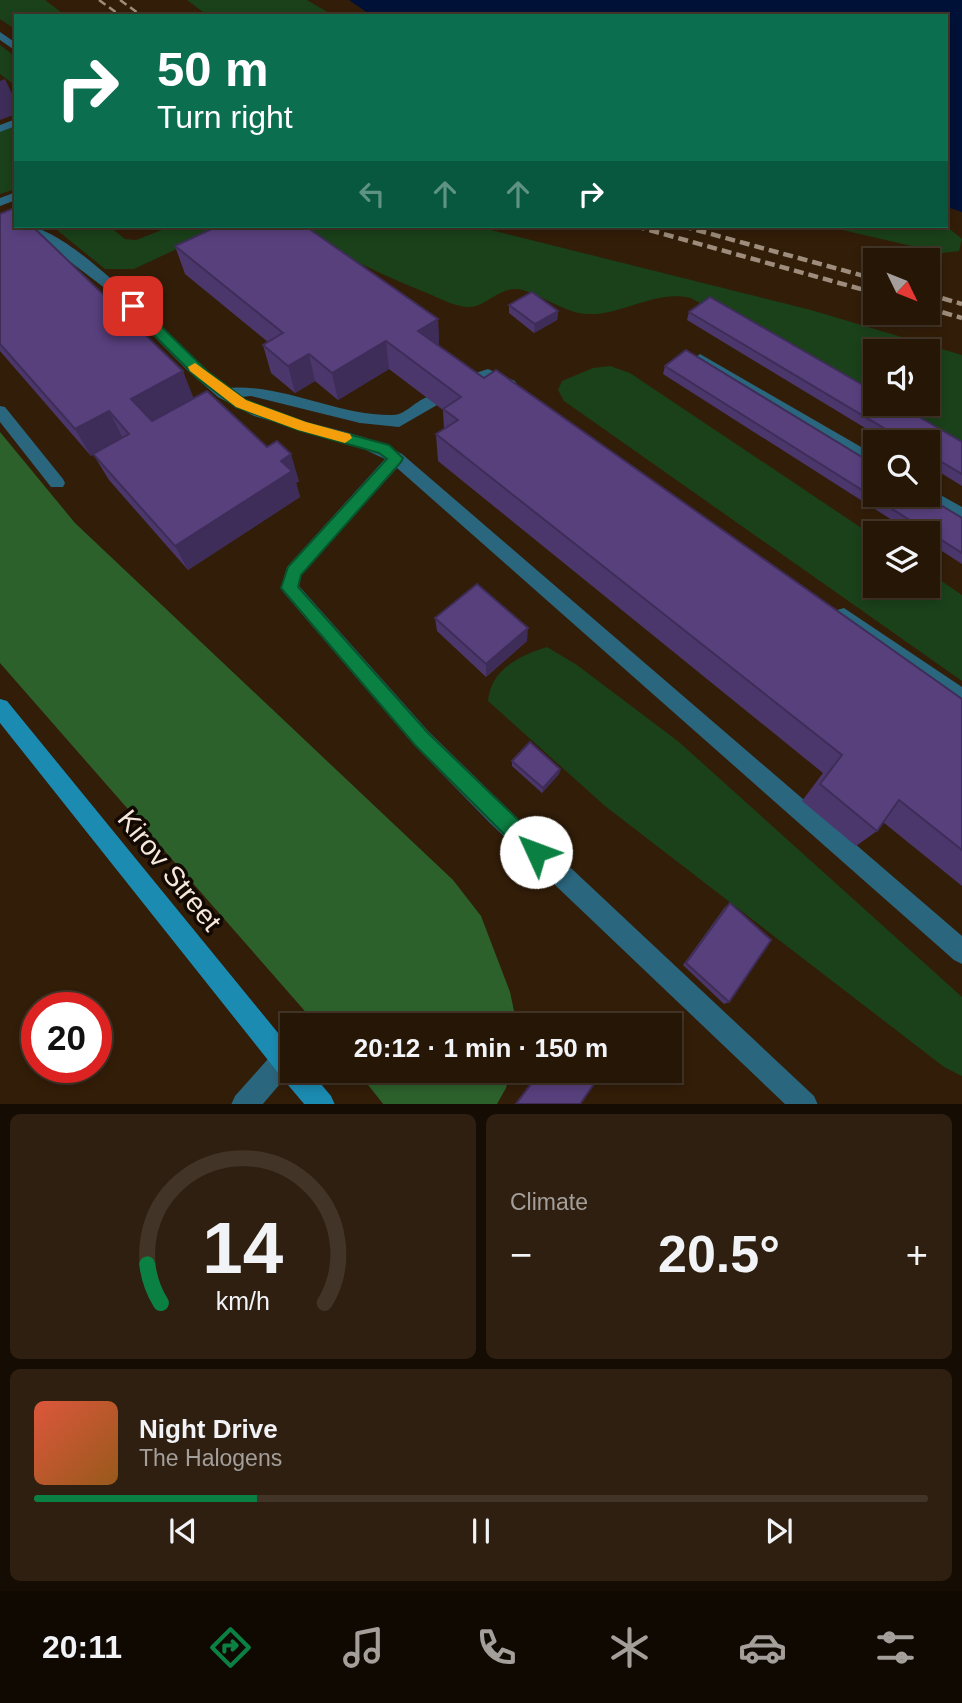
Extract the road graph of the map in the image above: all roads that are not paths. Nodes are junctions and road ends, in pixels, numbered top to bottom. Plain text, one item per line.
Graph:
1 (0, 35) edge
2 (14, 46) edge
3 (32, 228) edge
4 (700, 359) edge
5 (457, 385) edge
6 (225, 393) junction
7 (527, 397) edge
8 (432, 401) edge
9 (0, 411) edge
10 (863, 456) edge
11 (396, 458) junction
12 (57, 483) dead end
13 (940, 501) edge
14 (962, 515) edge
15 (825, 603) edge
16 (962, 698) edge
17 (0, 708) edge
18 (962, 951) edge
19 (280, 1055) edge
20 (280, 1075) edge
21 (304, 1083) edge
22 (244, 1104) edge
23 (322, 1104) edge
24 (805, 1104) edge

1 - 2 lane
3 - 6 lane
4 - 10 lane
5 - 7 lane
6 - 8 lane
6 - 11 lane
9 - 12 lane
11 - 18 lane
11 - 24 lane
13 - 14 lane
15 - 16 lane
17 - 19 street, Kirov Street
20 - 22 lane
21 - 23 street, Kirov Street

